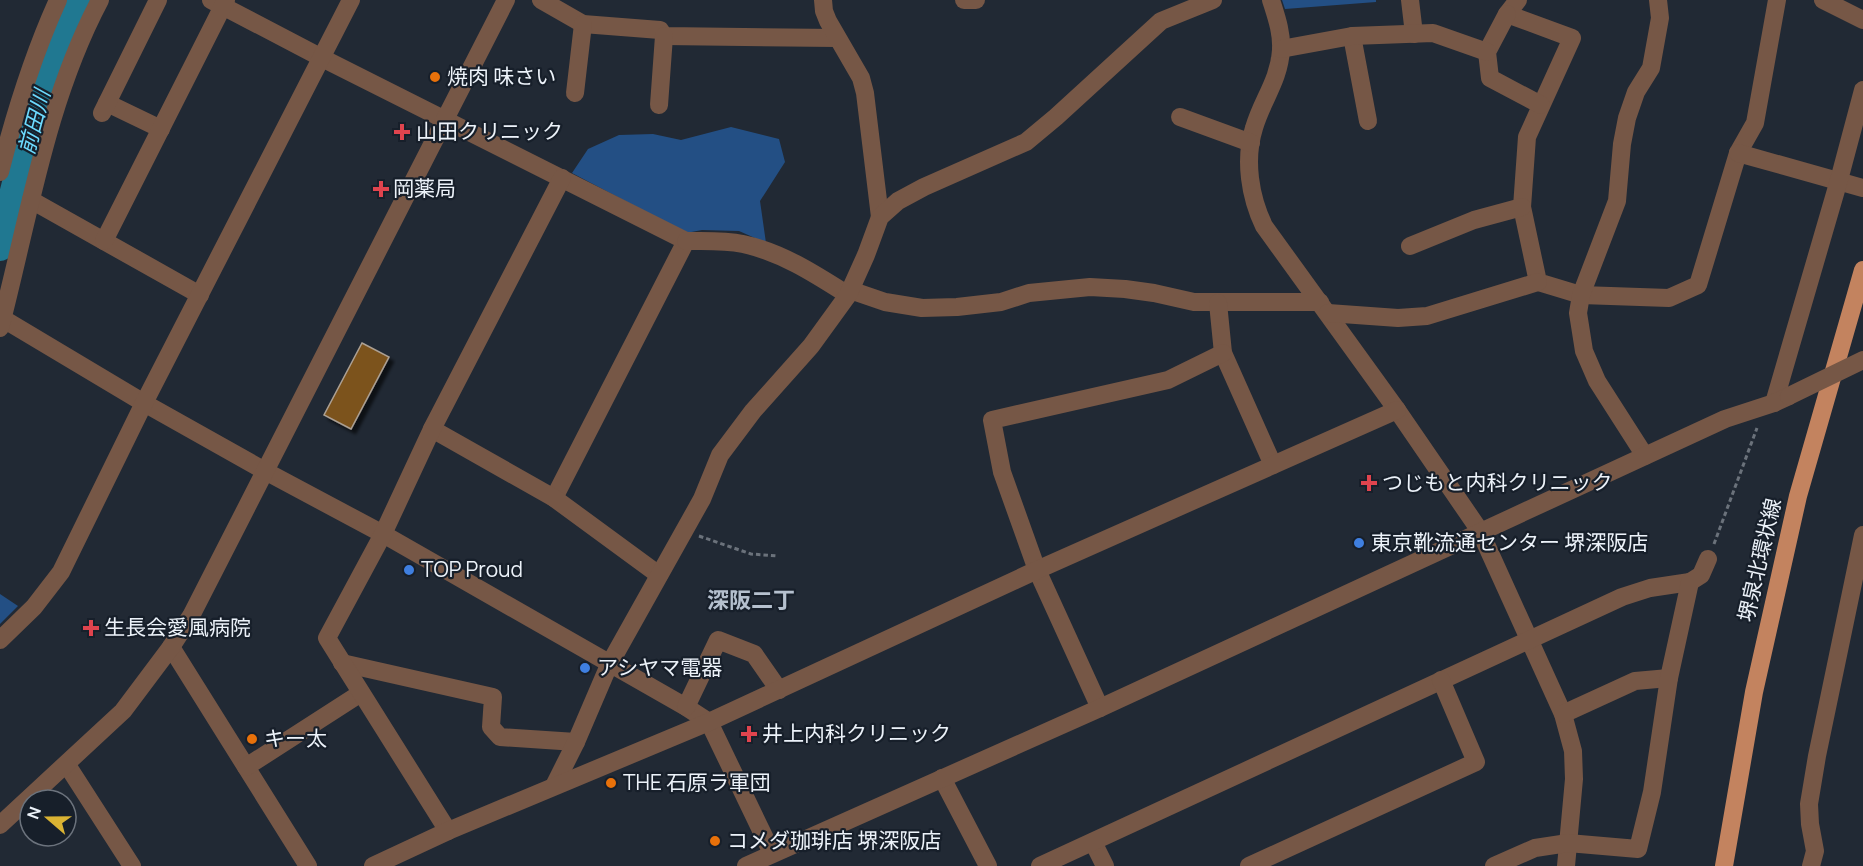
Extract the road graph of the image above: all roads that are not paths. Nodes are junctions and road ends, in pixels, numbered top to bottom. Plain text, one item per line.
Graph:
1 (58, 0) edge
2 (100, 0) edge
3 (158, 0) edge
4 (351, 0) edge
5 (506, 0) edge
6 (541, 0) edge
7 (823, 0) edge
8 (964, 0) edge
9 (976, 0) edge
10 (1213, 0) edge
11 (1272, 0) edge
12 (1410, 0) edge
13 (1658, 0) edge
14 (1777, 0) edge
15 (1823, 0) edge
16 (220, 2) edge
17 (1513, 7) edge
18 (1863, 20) edge
19 (583, 24) junction
20 (1414, 34) junction
21 (664, 36) junction
22 (1352, 36) junction
23 (837, 38) junction
24 (1281, 49) junction
25 (1487, 52) junction
26 (322, 58) junction
27 (1863, 90) edge
28 (575, 93) dead end
29 (659, 105) dead end
30 (1541, 105) junction
31 (1180, 117) dead end
32 (445, 119) junction
33 (1368, 121) dead end
34 (161, 129) junction
35 (1251, 143) junction
36 (1738, 153) junction
37 (0, 172) edge
38 (562, 178) junction
39 (1839, 180) junction
40 (1863, 188) edge
41 (31, 200) junction
42 (1522, 207) junction
43 (880, 217) junction
44 (104, 241) junction
45 (686, 241) junction
46 (1410, 246) dead end
47 (1863, 270) edge
48 (1538, 282) junction
49 (849, 293) junction
50 (200, 295) junction
51 (1581, 295) junction
52 (1218, 303) junction
53 (1324, 308) junction
54 (1, 320) edge
55 (1222, 353) junction
56 (1863, 360) edge
57 (1781, 399) junction
58 (144, 403) junction
59 (1397, 410) junction
60 (432, 429) junction
61 (1645, 456) junction
62 (1273, 465) junction
63 (265, 471) junction
64 (554, 498) junction
65 (1480, 531) junction
66 (383, 534) junction
67 (1863, 535) edge
68 (1708, 559) road end
69 (1037, 570) junction
70 (659, 575) junction
71 (1690, 582) junction
72 (0, 640) edge
73 (1529, 641) junction
74 (171, 647) junction
75 (342, 663) junction
76 (609, 665) junction
77 (1669, 678) junction
78 (1441, 680) junction
79 (778, 690) junction
80 (361, 693) junction
81 (686, 707) junction
82 (1100, 708) junction
83 (1563, 714) junction
84 (709, 722) junction
85 (576, 742) junction
86 (67, 765) junction
87 (246, 767) junction
88 (942, 778) junction
89 (554, 786) junction
90 (0, 825) edge
91 (448, 831) junction
92 (1093, 842) junction
93 (1568, 843) junction
94 (772, 853) junction
95 (132, 866) edge
96 (308, 866) edge
97 (373, 866) edge
98 (746, 866) edge
99 (988, 866) edge
100 (1040, 866) edge
101 (1105, 866) edge
102 (1249, 866) edge
103 (1494, 866) edge
104 (1566, 866) edge
105 (1724, 866) edge
106 (1811, 866) edge

1 - 37 street
2 - 41 street
3 - 34 street
4 - 26 street
5 - 32 street
6 - 19 street
7 - 23 street
8 - 9 street
10 - 43 street
11 - 24 street
12 - 20 street
13 - 51 street
14 - 36 street
15 - 18 street
16 - 26 street
16 - 34 street
17 - 25 street
17 - 30 street
19 - 21 street
19 - 28 street
20 - 22 street
20 - 25 street
21 - 23 street
21 - 29 street
22 - 24 street
22 - 33 street
23 - 43 street
24 - 35 street
25 - 30 street
26 - 32 street
26 - 50 street
27 - 39 street
30 - 42 street
31 - 35 street
32 - 38 street
32 - 63 street
34 - 44 street
35 - 53 street
36 - 39 street
36 - 51 street
38 - 45 street
38 - 60 street
39 - 40 street
39 - 57 street
41 - 44 street
41 - 54 street
42 - 46 street
42 - 48 street
43 - 49 street
44 - 50 street
45 - 49 street
45 - 64 street
47 - 105 main road, 堺泉北環状線
48 - 51 street
48 - 53 street
49 - 52 street
49 - 70 street
50 - 58 street
51 - 61 street
52 - 53 street
52 - 55 street
53 - 59 street
54 - 58 street
55 - 62 street
55 - 69 street
56 - 57 street, bridge
57 - 61 street
58 - 63 street
58 - 72 street
59 - 62 street
59 - 65 street
60 - 64 street
60 - 66 street
61 - 65 street
62 - 69 street
63 - 66 street
63 - 74 street
64 - 70 street
65 - 73 street
65 - 82 street
66 - 75 street
66 - 76 street
67 - 106 street
68 - 71 street
69 - 79 street
69 - 82 street
70 - 76 street
71 - 73 street
71 - 77 street
73 - 78 street
73 - 83 street
74 - 86 street
74 - 87 street
75 - 80 street
75 - 85 street
76 - 81 street
76 - 85 street
77 - 83 street
77 - 93 street
78 - 92 street
78 - 102 street
79 - 81 street
79 - 84 street
80 - 87 street
80 - 91 street
81 - 84 street
82 - 88 street
83 - 93 street
84 - 89 street
84 - 94 street
85 - 89 street
86 - 90 street
86 - 95 street
87 - 96 street
88 - 94 street
88 - 99 street
89 - 91 street
91 - 97 street
92 - 100 street
92 - 101 street
93 - 103 street
93 - 104 street
94 - 98 street

